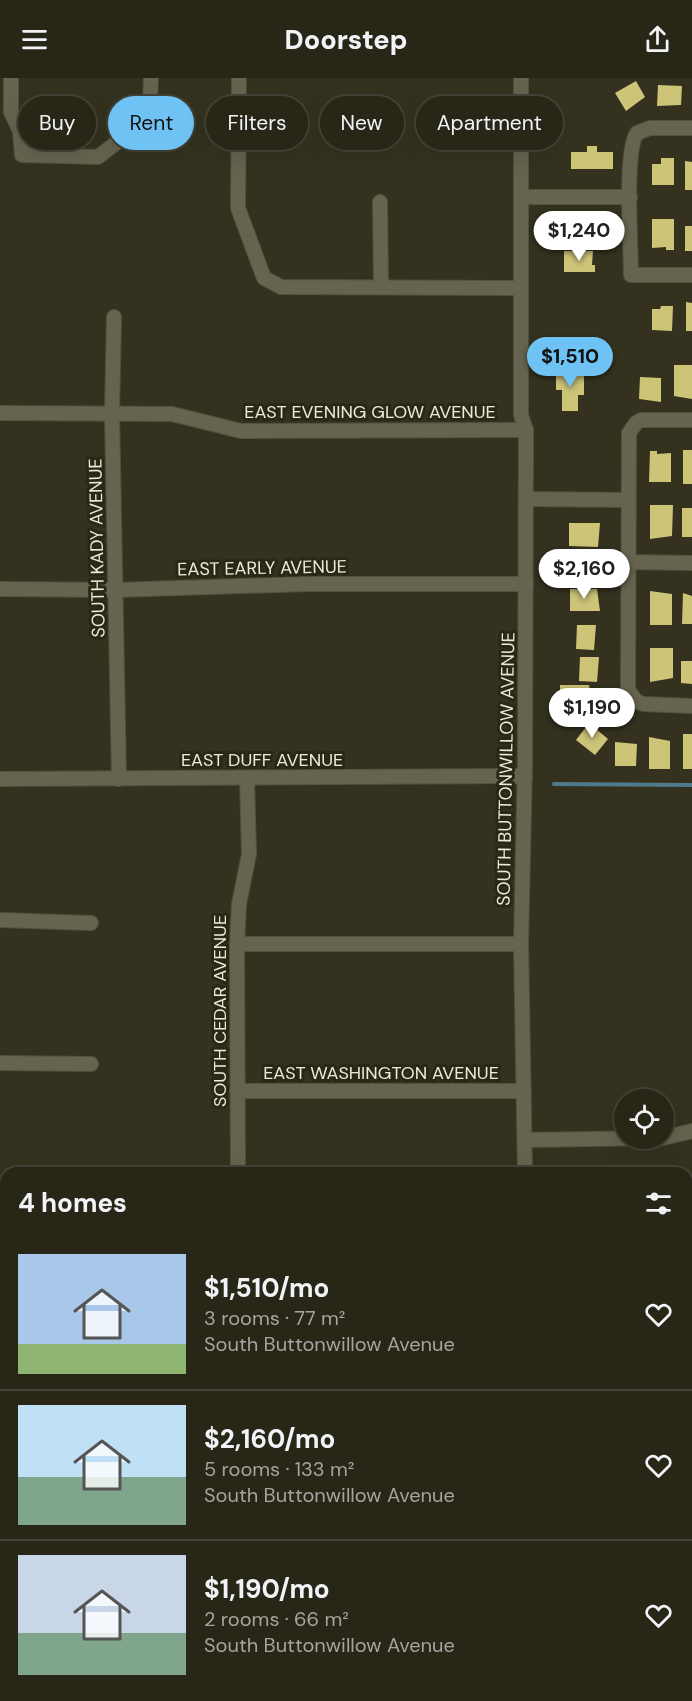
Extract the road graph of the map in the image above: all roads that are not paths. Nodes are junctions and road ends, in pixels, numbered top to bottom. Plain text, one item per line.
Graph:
1 (10, 78) edge
2 (151, 78) edge
3 (239, 78) edge
4 (521, 78) edge
5 (692, 128) edge
6 (521, 197) junction
7 (630, 197) junction
8 (380, 202) dead end
9 (692, 275) edge
10 (381, 287) junction
11 (521, 288) junction
12 (114, 317) dead end
13 (0, 412) edge
14 (112, 413) junction
15 (692, 420) edge
16 (526, 430) junction
17 (526, 500) junction
18 (627, 500) junction
19 (627, 562) junction
20 (692, 562) edge
21 (526, 584) junction
22 (0, 589) edge
23 (117, 590) junction
24 (692, 706) edge
25 (525, 776) junction
26 (0, 779) edge
27 (119, 779) junction
28 (248, 779) junction
29 (0, 920) edge
30 (91, 923) dead end
31 (237, 944) junction
32 (521, 944) junction
33 (0, 1063) edge
34 (91, 1064) dead end
35 (237, 1091) junction
36 (524, 1091) junction
37 (692, 1131) edge
38 (674, 1135) edge
39 (614, 1139) edge
40 (525, 1140) junction
41 (238, 1167) edge
42 (525, 1167) edge

1 - 2 street
3 - 10 street
4 - 6 street, SOUTH BUTTONWILLOW AVENUE
5 - 7 street
6 - 7 street
6 - 11 street, SOUTH BUTTONWILLOW AVENUE
7 - 9 street
8 - 10 street
10 - 11 street
11 - 16 street, SOUTH BUTTONWILLOW AVENUE
12 - 14 street, SOUTH KADY AVENUE
13 - 14 street, EAST EVENING GLOW AVENUE
14 - 16 street, EAST EVENING GLOW AVENUE
14 - 23 street, SOUTH KADY AVENUE
15 - 18 street
16 - 17 street, SOUTH BUTTONWILLOW AVENUE
17 - 18 street
17 - 21 street, SOUTH BUTTONWILLOW AVENUE
18 - 19 street
19 - 20 street
19 - 24 street
21 - 23 street, EAST EARLY AVENUE
21 - 25 street, SOUTH BUTTONWILLOW AVENUE
22 - 23 street, EAST EARLY AVENUE
23 - 27 street, SOUTH KADY AVENUE
25 - 28 street, EAST DUFF AVENUE
25 - 32 street, SOUTH BUTTONWILLOW AVENUE
26 - 27 street, EAST DUFF AVENUE
27 - 28 street, EAST DUFF AVENUE
28 - 31 street, SOUTH CEDAR AVENUE
29 - 30 street
31 - 32 street
31 - 35 street, SOUTH CEDAR AVENUE
32 - 36 street, SOUTH BUTTONWILLOW AVENUE
33 - 34 street
35 - 36 street, EAST WASHINGTON AVENUE
35 - 41 street, SOUTH CEDAR AVENUE
36 - 40 street, SOUTH BUTTONWILLOW AVENUE
37 - 38 street
39 - 40 street
40 - 42 street, SOUTH BUTTONWILLOW AVENUE

